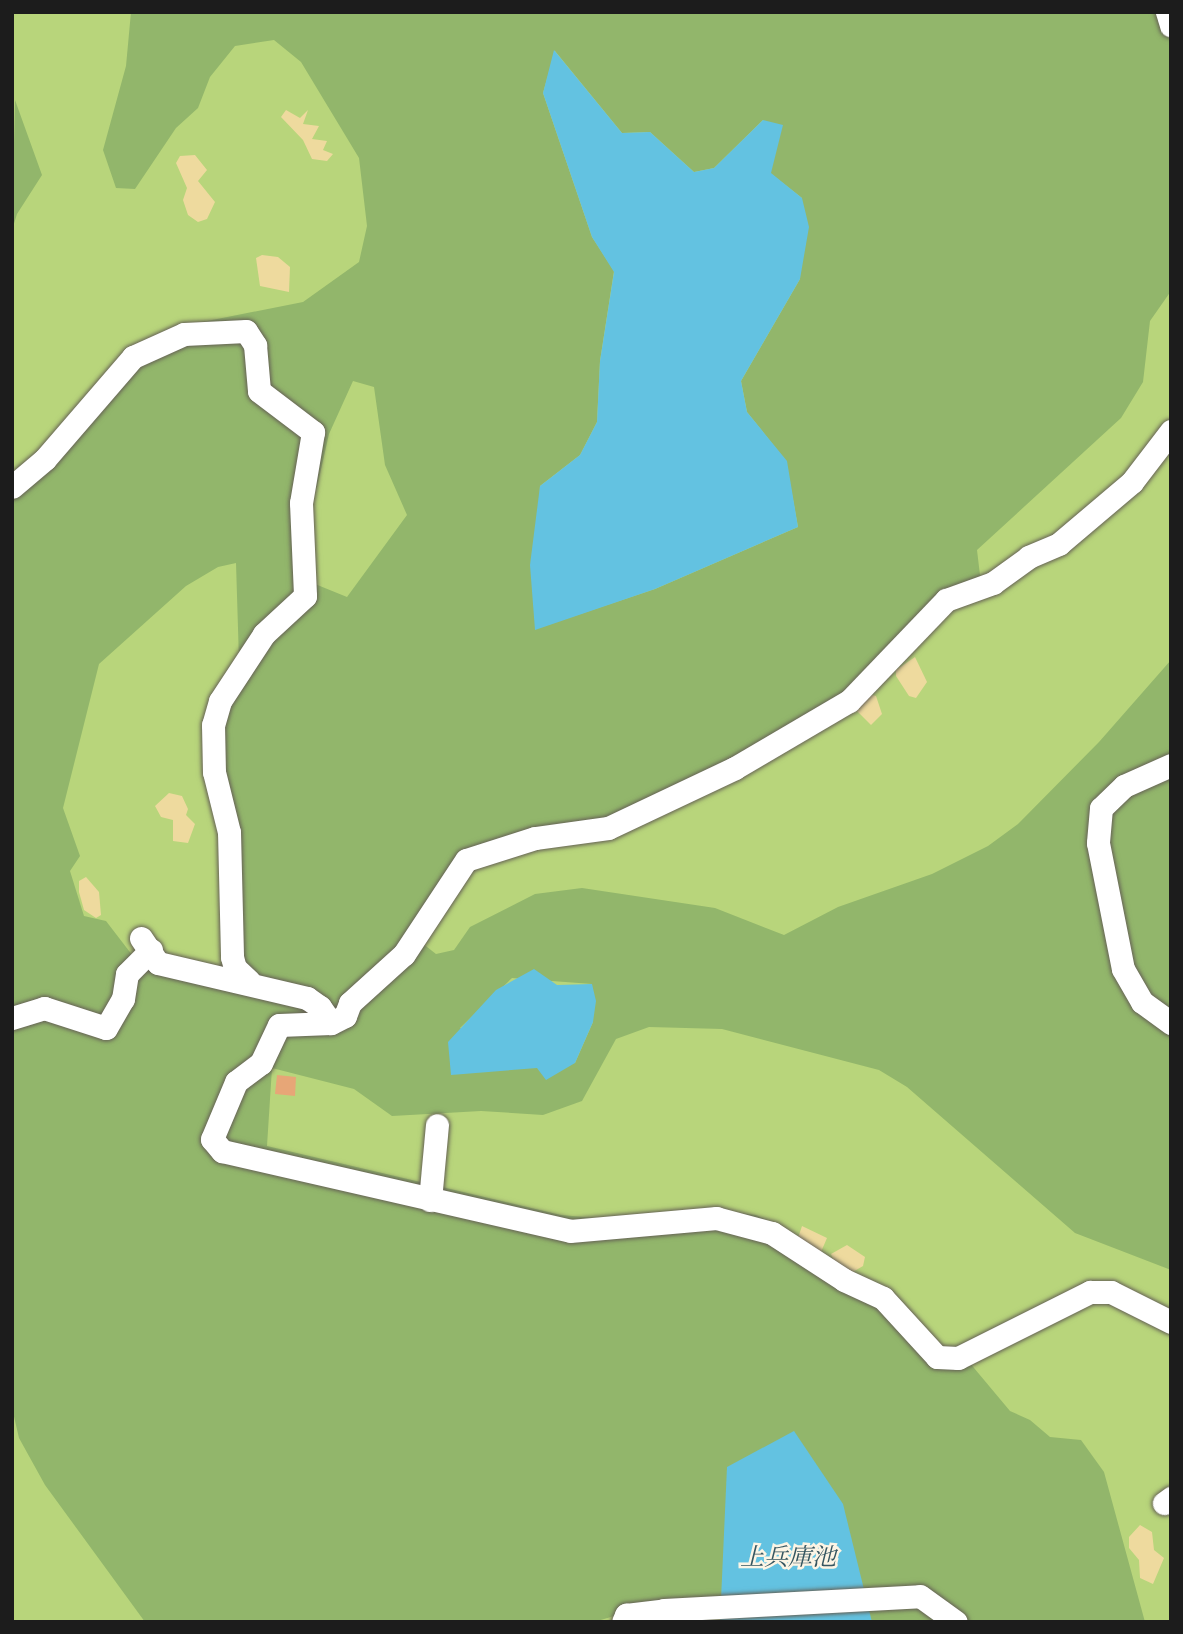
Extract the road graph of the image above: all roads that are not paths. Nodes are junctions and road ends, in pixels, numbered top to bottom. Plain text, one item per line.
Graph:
1 (1167, 12) edge
2 (1171, 25) edge
3 (1171, 431) edge
4 (12, 487) edge
5 (1171, 765) edge
6 (248, 981) junction
7 (12, 1018) edge
8 (331, 1023) junction
9 (1171, 1023) edge
10 (437, 1125) dead end
11 (430, 1200) junction
12 (1171, 1322) edge
13 (660, 1616) edge
14 (624, 1622) edge
15 (956, 1622) edge

1 - 2 lane
3 - 8 lane
4 - 6 lane
5 - 9 lane
6 - 7 lane
6 - 8 lane
8 - 11 lane
10 - 11 lane
11 - 12 lane
13 - 14 lane
13 - 15 lane

